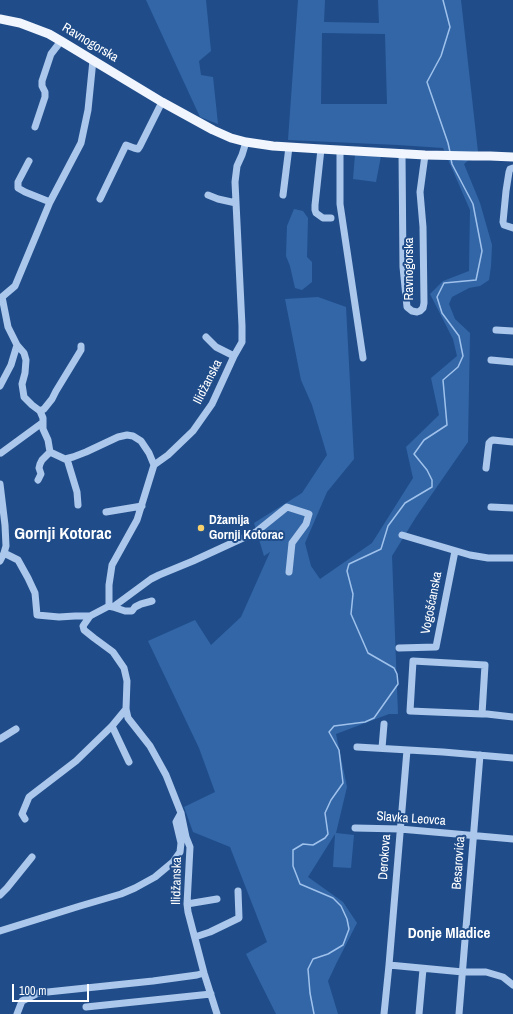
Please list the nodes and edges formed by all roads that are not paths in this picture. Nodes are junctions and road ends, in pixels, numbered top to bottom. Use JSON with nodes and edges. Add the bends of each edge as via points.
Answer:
{"nodes":[{"id":1,"x":0,"y":19,"type":"edge"},
{"id":2,"x":61,"y":41,"type":"junction"},
{"id":3,"x":93,"y":60,"type":"junction"},
{"id":4,"x":162,"y":102,"type":"junction"},
{"id":5,"x":35,"y":127,"type":"dead end"},
{"id":6,"x":246,"y":142,"type":"junction"},
{"id":7,"x":289,"y":147,"type":"junction"},
{"id":8,"x":321,"y":150,"type":"junction"},
{"id":9,"x":340,"y":150,"type":"junction"},
{"id":10,"x":402,"y":153,"type":"junction"},
{"id":11,"x":425,"y":154,"type":"junction"},
{"id":12,"x":513,"y":157,"type":"edge"},
{"id":13,"x":29,"y":161,"type":"dead end"},
{"id":14,"x":513,"y":168,"type":"edge"},
{"id":15,"x":208,"y":195,"type":"dead end"},
{"id":16,"x":283,"y":195,"type":"dead end"},
{"id":17,"x":100,"y":199,"type":"dead end"},
{"id":18,"x":50,"y":202,"type":"junction"},
{"id":19,"x":236,"y":203,"type":"junction"},
{"id":20,"x":331,"y":218,"type":"dead end"},
{"id":21,"x":513,"y":228,"type":"edge"},
{"id":22,"x":1,"y":296,"type":"edge"},
{"id":23,"x":496,"y":330,"type":"dead end"},
{"id":24,"x":513,"y":332,"type":"edge"},
{"id":25,"x":206,"y":337,"type":"dead end"},
{"id":26,"x":17,"y":345,"type":"junction"},
{"id":27,"x":81,"y":346,"type":"dead end"},
{"id":28,"x":234,"y":356,"type":"junction"},
{"id":29,"x":363,"y":358,"type":"dead end"},
{"id":30,"x":491,"y":360,"type":"dead end"},
{"id":31,"x":513,"y":362,"type":"edge"},
{"id":32,"x":0,"y":386,"type":"edge"},
{"id":33,"x":40,"y":411,"type":"junction"},
{"id":34,"x":42,"y":423,"type":"junction"},
{"id":35,"x":513,"y":442,"type":"edge"},
{"id":36,"x":50,"y":452,"type":"junction"},
{"id":37,"x":0,"y":453,"type":"edge"},
{"id":38,"x":67,"y":459,"type":"junction"},
{"id":39,"x":154,"y":465,"type":"junction"},
{"id":40,"x":486,"y":468,"type":"dead end"},
{"id":41,"x":38,"y":480,"type":"dead end"},
{"id":42,"x":0,"y":484,"type":"edge"},
{"id":43,"x":78,"y":505,"type":"dead end"},
{"id":44,"x":142,"y":506,"type":"junction"},
{"id":45,"x":491,"y":507,"type":"dead end"},
{"id":46,"x":513,"y":508,"type":"edge"},
{"id":47,"x":106,"y":512,"type":"dead end"},
{"id":48,"x":402,"y":535,"type":"dead end"},
{"id":49,"x":455,"y":551,"type":"junction"},
{"id":50,"x":4,"y":553,"type":"junction"},
{"id":51,"x":513,"y":558,"type":"edge"},
{"id":52,"x":0,"y":561,"type":"edge"},
{"id":53,"x":289,"y":572,"type":"dead end"},
{"id":54,"x":152,"y":601,"type":"dead end"},
{"id":55,"x":111,"y":606,"type":"junction"},
{"id":56,"x":90,"y":616,"type":"junction"},
{"id":57,"x":399,"y":648,"type":"dead end"},
{"id":58,"x":126,"y":709,"type":"junction"},
{"id":59,"x":482,"y":714,"type":"junction"},
{"id":60,"x":513,"y":718,"type":"edge"},
{"id":61,"x":384,"y":724,"type":"dead end"},
{"id":62,"x":112,"y":726,"type":"junction"},
{"id":63,"x":16,"y":729,"type":"dead end"},
{"id":64,"x":0,"y":739,"type":"edge"},
{"id":65,"x":357,"y":747,"type":"dead end"},
{"id":66,"x":382,"y":748,"type":"junction"},
{"id":67,"x":407,"y":750,"type":"junction"},
{"id":68,"x":480,"y":755,"type":"junction"},
{"id":69,"x":513,"y":758,"type":"edge"},
{"id":70,"x":129,"y":762,"type":"dead end"},
{"id":71,"x":182,"y":813,"type":"junction"},
{"id":72,"x":25,"y":819,"type":"dead end"},
{"id":73,"x":355,"y":828,"type":"dead end"},
{"id":74,"x":400,"y":829,"type":"junction"},
{"id":75,"x":473,"y":836,"type":"junction"},
{"id":76,"x":513,"y":839,"type":"edge"},
{"id":77,"x":32,"y":857,"type":"dead end"},
{"id":78,"x":238,"y":891,"type":"dead end"},
{"id":79,"x":0,"y":895,"type":"edge"},
{"id":80,"x":217,"y":899,"type":"dead end"},
{"id":81,"x":187,"y":904,"type":"junction"},
{"id":82,"x":0,"y":931,"type":"edge"},
{"id":83,"x":195,"y":937,"type":"junction"},
{"id":84,"x":389,"y":965,"type":"junction"},
{"id":85,"x":423,"y":969,"type":"junction"},
{"id":86,"x":463,"y":972,"type":"junction"},
{"id":87,"x":204,"y":973,"type":"junction"},
{"id":88,"x":513,"y":985,"type":"edge"},
{"id":89,"x":211,"y":994,"type":"junction"},
{"id":90,"x":86,"y":1007,"type":"dead end"},
{"id":91,"x":18,"y":1014,"type":"edge"},
{"id":92,"x":217,"y":1014,"type":"edge"},
{"id":93,"x":384,"y":1014,"type":"edge"},
{"id":94,"x":419,"y":1014,"type":"edge"},
{"id":95,"x":460,"y":1014,"type":"edge"}],
"edges":[{"from":1,"to":2,"type":"main road","name":"Ravnogorska","via":[[36,28]]},
{"from":2,"to":3,"type":"main road","name":"Ravnogorska"},
{"from":2,"to":5,"type":"street","via":[[51,54],[45,70],[42,81],[45,97]]},
{"from":3,"to":4,"type":"main road","name":"Ravnogorska"},
{"from":3,"to":18,"type":"street","via":[[88,110],[81,143]]},
{"from":4,"to":6,"type":"main road","name":"Ravnogorska","via":[[213,130]]},
{"from":4,"to":17,"type":"street","via":[[138,149],[126,145]]},
{"from":6,"to":7,"type":"main road","name":"Ravnogorska"},
{"from":6,"to":19,"type":"street","name":"Ilidžanska","via":[[237,166]]},
{"from":7,"to":8,"type":"main road","name":"Ravnogorska"},
{"from":7,"to":16,"type":"street"},
{"from":8,"to":9,"type":"main road","name":"Ravnogorska"},
{"from":8,"to":20,"type":"street","via":[[315,210],[323,218]]},
{"from":9,"to":10,"type":"main road","name":"Ravnogorska"},
{"from":9,"to":29,"type":"street","via":[[340,204]]},
{"from":10,"to":11,"type":"main road","name":"Ravnogorska"},
{"from":10,"to":11,"type":"street","name":"Ravnogorska","via":[[403,267],[407,307],[417,312],[423,308],[424,302],[420,192]]},
{"from":11,"to":12,"type":"main road","name":"Ravnogorska"},
{"from":13,"to":18,"type":"street","via":[[18,182],[18,188]]},
{"from":14,"to":21,"type":"street","via":[[509,172],[503,222],[504,225]]},
{"from":15,"to":19,"type":"street"},
{"from":18,"to":22,"type":"street","via":[[15,286]]},
{"from":19,"to":28,"type":"street","name":"Ilidžanska","via":[[243,334],[242,342]]},
{"from":22,"to":26,"type":"street","via":[[8,327]]},
{"from":23,"to":24,"type":"street"},
{"from":25,"to":28,"type":"street","via":[[216,347]]},
{"from":26,"to":32,"type":"street","via":[[11,365]]},
{"from":26,"to":33,"type":"street","via":[[26,360],[22,384],[24,397]]},
{"from":27,"to":33,"type":"street","via":[[52,398]]},
{"from":28,"to":39,"type":"street","name":"Ilidžanska","via":[[212,404],[194,431]]},
{"from":30,"to":31,"type":"street"},
{"from":33,"to":34,"type":"street"},
{"from":34,"to":36,"type":"street"},
{"from":34,"to":37,"type":"street"},
{"from":35,"to":40,"type":"street","via":[[491,440]]},
{"from":36,"to":38,"type":"street"},
{"from":36,"to":41,"type":"street","via":[[40,464],[41,474]]},
{"from":38,"to":39,"type":"street","via":[[127,435],[141,441]]},
{"from":38,"to":43,"type":"street","via":[[77,492]]},
{"from":39,"to":44,"type":"street"},
{"from":42,"to":50,"type":"street","via":[[5,525]]},
{"from":44,"to":47,"type":"street"},
{"from":44,"to":55,"type":"street","via":[[112,565],[109,585]]},
{"from":45,"to":46,"type":"street"},
{"from":48,"to":49,"type":"street"},
{"from":49,"to":51,"type":"street","via":[[488,558]]},
{"from":49,"to":57,"type":"street","name":"Vogošćanska","via":[[436,647]]},
{"from":50,"to":52,"type":"street"},
{"from":50,"to":56,"type":"street","via":[[18,560],[28,578],[35,593],[37,615]]},
{"from":53,"to":55,"type":"street","via":[[292,543],[306,524],[309,514],[287,507],[256,532],[164,572]]},
{"from":54,"to":55,"type":"street","via":[[141,604],[132,611]]},
{"from":55,"to":56,"type":"street"},
{"from":56,"to":58,"type":"street","name":"Ilidžanska","via":[[83,626],[84,630],[113,652],[124,668],[127,680]]},
{"from":58,"to":62,"type":"street"},
{"from":58,"to":71,"type":"street","name":"Ilidžanska","via":[[128,718],[150,746],[166,774]]},
{"from":59,"to":59,"type":"street","via":[[410,711],[413,661],[485,665]]},
{"from":59,"to":60,"type":"street"},
{"from":61,"to":66,"type":"street"},
{"from":62,"to":70,"type":"street"},
{"from":62,"to":72,"type":"street","via":[[76,761],[29,797],[22,814]]},
{"from":63,"to":64,"type":"street"},
{"from":65,"to":66,"type":"street"},
{"from":66,"to":67,"type":"street"},
{"from":67,"to":68,"type":"street"},
{"from":67,"to":74,"type":"street","name":"Derokova"},
{"from":68,"to":69,"type":"street"},
{"from":68,"to":75,"type":"street","name":"Besarovića"},
{"from":71,"to":81,"type":"street","name":"Ilidžanska","via":[[190,847]]},
{"from":71,"to":82,"type":"street","name":"Ilidžanska","via":[[176,822],[181,849],[173,862],[155,877],[121,894]]},
{"from":73,"to":74,"type":"street","name":"Slavka Leovca"},
{"from":74,"to":75,"type":"street","name":"Slavka Leovca"},
{"from":74,"to":84,"type":"street","name":"Derokova"},
{"from":75,"to":76,"type":"street","name":"Slavka Leovca"},
{"from":75,"to":86,"type":"street","name":"Besarovića"},
{"from":77,"to":79,"type":"street"},
{"from":78,"to":83,"type":"street","via":[[239,918]]},
{"from":80,"to":81,"type":"street"},
{"from":81,"to":83,"type":"street","name":"Ilidžanska"},
{"from":83,"to":87,"type":"street","name":"Ilidžanska"},
{"from":84,"to":85,"type":"street"},
{"from":84,"to":93,"type":"street","name":"Derokova"},
{"from":85,"to":86,"type":"street"},
{"from":85,"to":94,"type":"street"},
{"from":86,"to":88,"type":"street","via":[[486,972],[503,977]]},
{"from":86,"to":95,"type":"street","name":"Besarovića"},
{"from":87,"to":89,"type":"street","name":"Ilidžanska"},
{"from":87,"to":91,"type":"street","via":[[38,993],[22,1001]]},
{"from":89,"to":90,"type":"street"},
{"from":89,"to":92,"type":"street","name":"Ilidžanska"}]}
